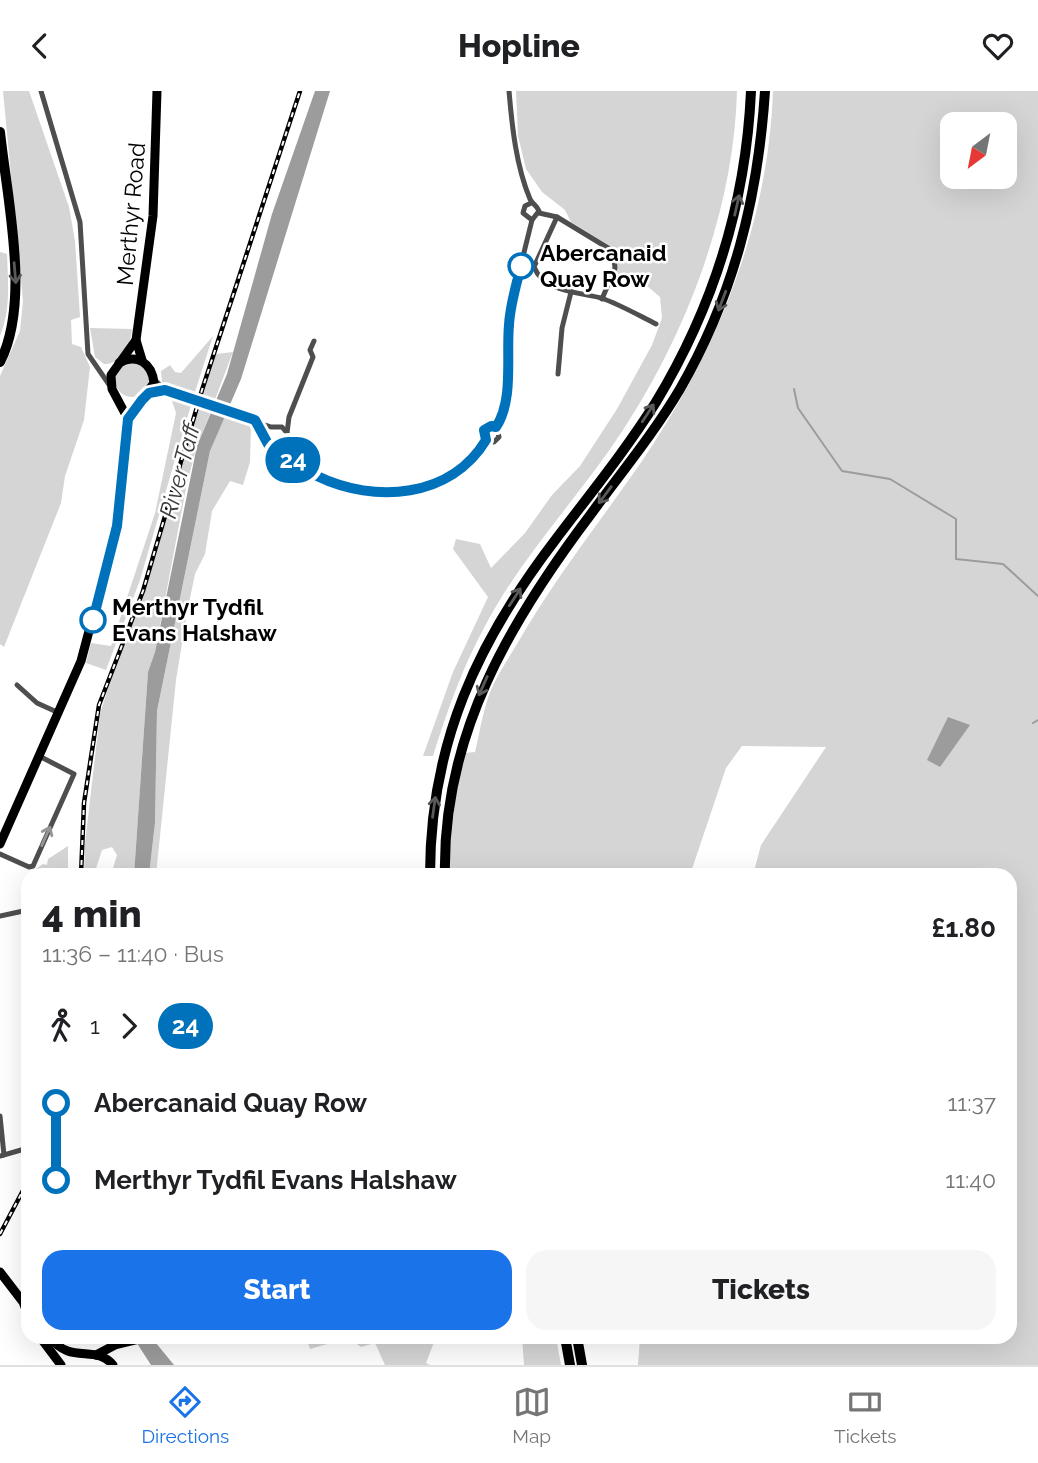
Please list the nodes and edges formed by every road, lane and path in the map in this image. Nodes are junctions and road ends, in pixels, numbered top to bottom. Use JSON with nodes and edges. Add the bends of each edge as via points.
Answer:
{"nodes":[{"id":1,"x":41,"y":91,"type":"edge"},
{"id":2,"x":157,"y":91,"type":"edge"},
{"id":3,"x":509,"y":91,"type":"edge"},
{"id":4,"x":751,"y":91,"type":"edge"},
{"id":5,"x":765,"y":91,"type":"edge"},
{"id":6,"x":0,"y":132,"type":"edge"},
{"id":7,"x":531,"y":203,"type":"junction"},
{"id":8,"x":539,"y":213,"type":"junction"},
{"id":9,"x":557,"y":217,"type":"junction"},
{"id":10,"x":532,"y":220,"type":"junction"},
{"id":11,"x":571,"y":292,"type":"junction"},
{"id":12,"x":602,"y":299,"type":"junction"},
{"id":13,"x":656,"y":324,"type":"dead end"},
{"id":14,"x":136,"y":340,"type":"junction"},
{"id":15,"x":314,"y":341,"type":"dead end"},
{"id":16,"x":142,"y":360,"type":"junction"},
{"id":17,"x":0,"y":362,"type":"edge"},
{"id":18,"x":117,"y":365,"type":"junction"},
{"id":19,"x":97,"y":368,"type":"junction"},
{"id":20,"x":558,"y":374,"type":"dead end"},
{"id":21,"x":154,"y":378,"type":"junction"},
{"id":22,"x":165,"y":390,"type":"junction"},
{"id":23,"x":114,"y":391,"type":"junction"},
{"id":24,"x":146,"y":396,"type":"junction"},
{"id":25,"x":289,"y":417,"type":"junction"},
{"id":26,"x":128,"y":419,"type":"junction"},
{"id":27,"x":255,"y":420,"type":"junction"},
{"id":28,"x":273,"y":426,"type":"junction"},
{"id":29,"x":496,"y":427,"type":"junction"},
{"id":30,"x":265,"y":435,"type":"junction"},
{"id":31,"x":287,"y":435,"type":"junction"},
{"id":32,"x":486,"y":440,"type":"junction"},
{"id":33,"x":279,"y":447,"type":"junction"},
{"id":34,"x":295,"y":462,"type":"junction"},
{"id":35,"x":17,"y":685,"type":"dead end"},
{"id":36,"x":59,"y":713,"type":"junction"},
{"id":37,"x":41,"y":757,"type":"junction"},
{"id":38,"x":0,"y":844,"type":"edge"},
{"id":39,"x":0,"y":855,"type":"edge"},
{"id":40,"x":430,"y":868,"type":"edge"},
{"id":41,"x":445,"y":868,"type":"edge"},
{"id":42,"x":21,"y":912,"type":"edge"},
{"id":43,"x":0,"y":916,"type":"edge"},
{"id":44,"x":0,"y":1116,"type":"edge"},
{"id":45,"x":21,"y":1150,"type":"edge"},
{"id":46,"x":2,"y":1156,"type":"edge"},
{"id":47,"x":0,"y":1272,"type":"edge"},
{"id":48,"x":21,"y":1297,"type":"edge"},
{"id":49,"x":45,"y":1344,"type":"edge"},
{"id":50,"x":56,"y":1344,"type":"edge"},
{"id":51,"x":124,"y":1344,"type":"edge"},
{"id":52,"x":126,"y":1344,"type":"edge"},
{"id":53,"x":566,"y":1344,"type":"edge"},
{"id":54,"x":578,"y":1344,"type":"edge"},
{"id":55,"x":92,"y":1356,"type":"junction"},
{"id":56,"x":61,"y":1365,"type":"edge"},
{"id":57,"x":79,"y":1365,"type":"edge"},
{"id":58,"x":113,"y":1365,"type":"edge"},
{"id":59,"x":570,"y":1365,"type":"edge"},
{"id":60,"x":582,"y":1365,"type":"edge"}],
"edges":[{"from":1,"to":19,"type":"street","via":[[76,206],[88,355]]},
{"from":2,"to":14,"type":"main road","name":"Merthyr Road","via":[[155,197]]},
{"from":3,"to":7,"type":"street"},
{"from":40,"to":4,"type":"highway","one_way":true,"via":[[438,781],[467,683],[515,596],[655,402],[711,293],[741,190]]},
{"from":5,"to":41,"type":"highway","one_way":true,"via":[[752,204],[713,323],[670,405],[538,587],[491,669],[457,763]]},
{"from":6,"to":17,"type":"highway","one_way":true,"via":[[16,286],[11,335]]},
{"from":7,"to":8,"type":"street"},
{"from":7,"to":10,"type":"street","via":[[523,213]]},
{"from":8,"to":9,"type":"street"},
{"from":8,"to":10,"type":"street"},
{"from":9,"to":11,"type":"street","via":[[534,270],[549,284]]},
{"from":9,"to":12,"type":"street","via":[[613,251],[615,268]]},
{"from":10,"to":29,"type":"street","via":[[512,301],[506,389]]},
{"from":11,"to":12,"type":"street"},
{"from":11,"to":20,"type":"street"},
{"from":12,"to":13,"type":"street"},
{"from":14,"to":16,"type":"main road","name":"Merthyr Road"},
{"from":14,"to":18,"type":"main road","name":"Merthyr Road"},
{"from":15,"to":25,"type":"street","via":[[313,357]]},
{"from":16,"to":18,"type":"main road","via":[[129,359]]},
{"from":16,"to":21,"type":"main road"},
{"from":18,"to":19,"type":"street"},
{"from":18,"to":23,"type":"main road"},
{"from":19,"to":23,"type":"street"},
{"from":21,"to":22,"type":"street"},
{"from":21,"to":24,"type":"main road"},
{"from":22,"to":24,"type":"street"},
{"from":22,"to":27,"type":"street"},
{"from":23,"to":24,"type":"main road","via":[[127,401]]},
{"from":23,"to":26,"type":"main road"},
{"from":24,"to":26,"type":"main road"},
{"from":25,"to":28,"type":"street"},
{"from":25,"to":31,"type":"street"},
{"from":26,"to":36,"type":"main road","via":[[117,526],[83,654]]},
{"from":27,"to":28,"type":"street"},
{"from":27,"to":30,"type":"street"},
{"from":28,"to":30,"type":"street"},
{"from":28,"to":31,"type":"street"},
{"from":29,"to":32,"type":"street","via":[[486,428]]},
{"from":29,"to":32,"type":"street","via":[[498,439]]},
{"from":30,"to":33,"type":"street","via":[[268,444]]},
{"from":31,"to":33,"type":"street"},
{"from":31,"to":34,"type":"street"},
{"from":32,"to":34,"type":"street","via":[[453,475],[421,491],[403,493],[337,483]]},
{"from":33,"to":34,"type":"street"},
{"from":35,"to":36,"type":"street","via":[[37,703]]},
{"from":36,"to":37,"type":"main road"},
{"from":37,"to":38,"type":"main road"},
{"from":39,"to":37,"type":"street","one_way":true,"via":[[33,866],[74,774]]},
{"from":42,"to":43,"type":"street"},
{"from":44,"to":46,"type":"street"},
{"from":45,"to":46,"type":"street"},
{"from":47,"to":48,"type":"main road"},
{"from":49,"to":56,"type":"main road"},
{"from":50,"to":55,"type":"main road","via":[[61,1350]]},
{"from":51,"to":55,"type":"main road"},
{"from":52,"to":58,"type":"main road"},
{"from":53,"to":59,"type":"highway"},
{"from":54,"to":60,"type":"highway"},
{"from":55,"to":57,"type":"main road"},
{"from":55,"to":58,"type":"main road"}]}
